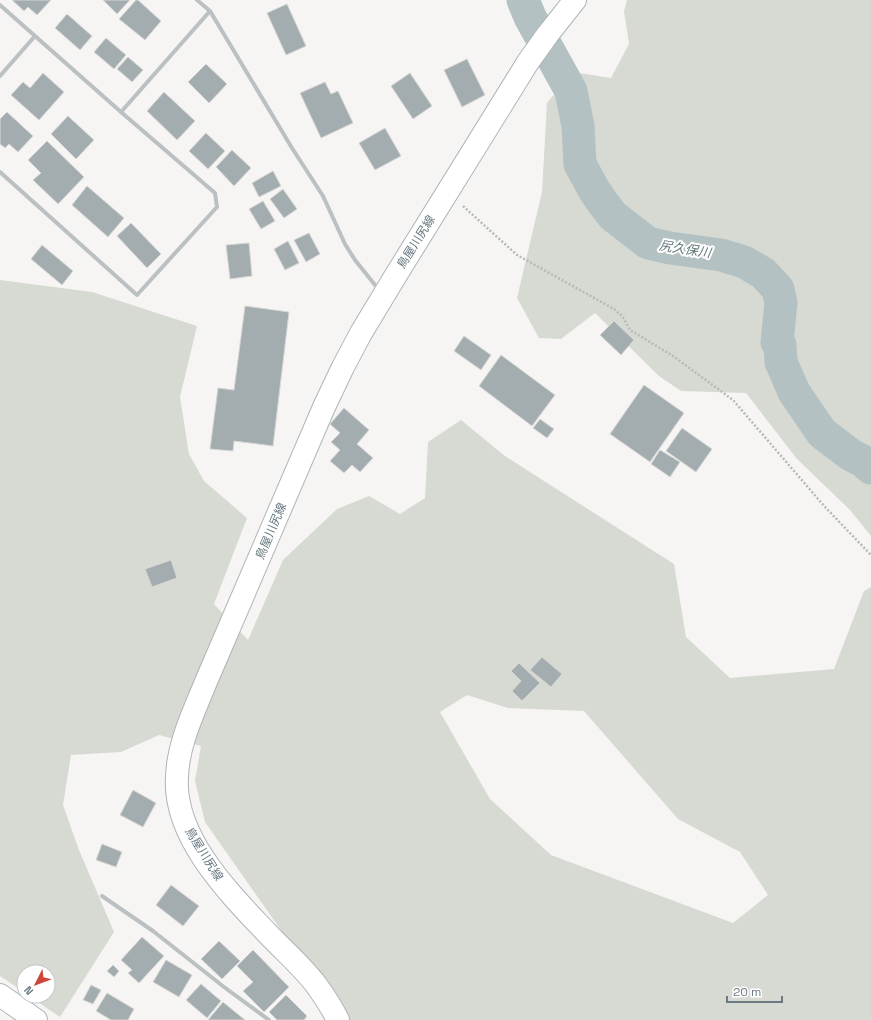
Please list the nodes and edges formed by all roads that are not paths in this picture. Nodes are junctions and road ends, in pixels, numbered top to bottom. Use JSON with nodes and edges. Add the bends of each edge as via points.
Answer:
{"nodes":[{"id":1,"x":197,"y":0,"type":"edge"},
{"id":2,"x":576,"y":0,"type":"edge"},
{"id":3,"x":0,"y":5,"type":"edge"},
{"id":4,"x":210,"y":12,"type":"junction"},
{"id":5,"x":35,"y":36,"type":"junction"},
{"id":6,"x":0,"y":76,"type":"edge"},
{"id":7,"x":121,"y":112,"type":"junction"},
{"id":8,"x":0,"y":172,"type":"edge"},
{"id":9,"x":384,"y":296,"type":"junction"},
{"id":10,"x":102,"y":896,"type":"dead end"},
{"id":11,"x":0,"y":995,"type":"edge"},
{"id":12,"x":36,"y":1020,"type":"edge"},
{"id":13,"x":269,"y":1020,"type":"edge"},
{"id":14,"x":338,"y":1020,"type":"edge"}],
"edges":[{"from":1,"to":4,"type":"street"},
{"from":2,"to":9,"type":"main road","name":"鳥屋川尻線","via":[[548,34],[510,90]]},
{"from":3,"to":5,"type":"street"},
{"from":4,"to":7,"type":"street"},
{"from":4,"to":9,"type":"street","via":[[323,196],[345,244]]},
{"from":5,"to":6,"type":"street"},
{"from":5,"to":7,"type":"street"},
{"from":7,"to":8,"type":"street","via":[[215,193],[217,207],[137,295]]},
{"from":9,"to":14,"type":"main road","name":"鳥屋川尻線","via":[[354,346],[324,407],[187,728],[180,751],[177,777],[178,796],[184,819],[207,863],[242,906],[304,970],[327,1000]]},
{"from":10,"to":13,"type":"street","via":[[153,931]]},
{"from":11,"to":12,"type":"main road"}]}
